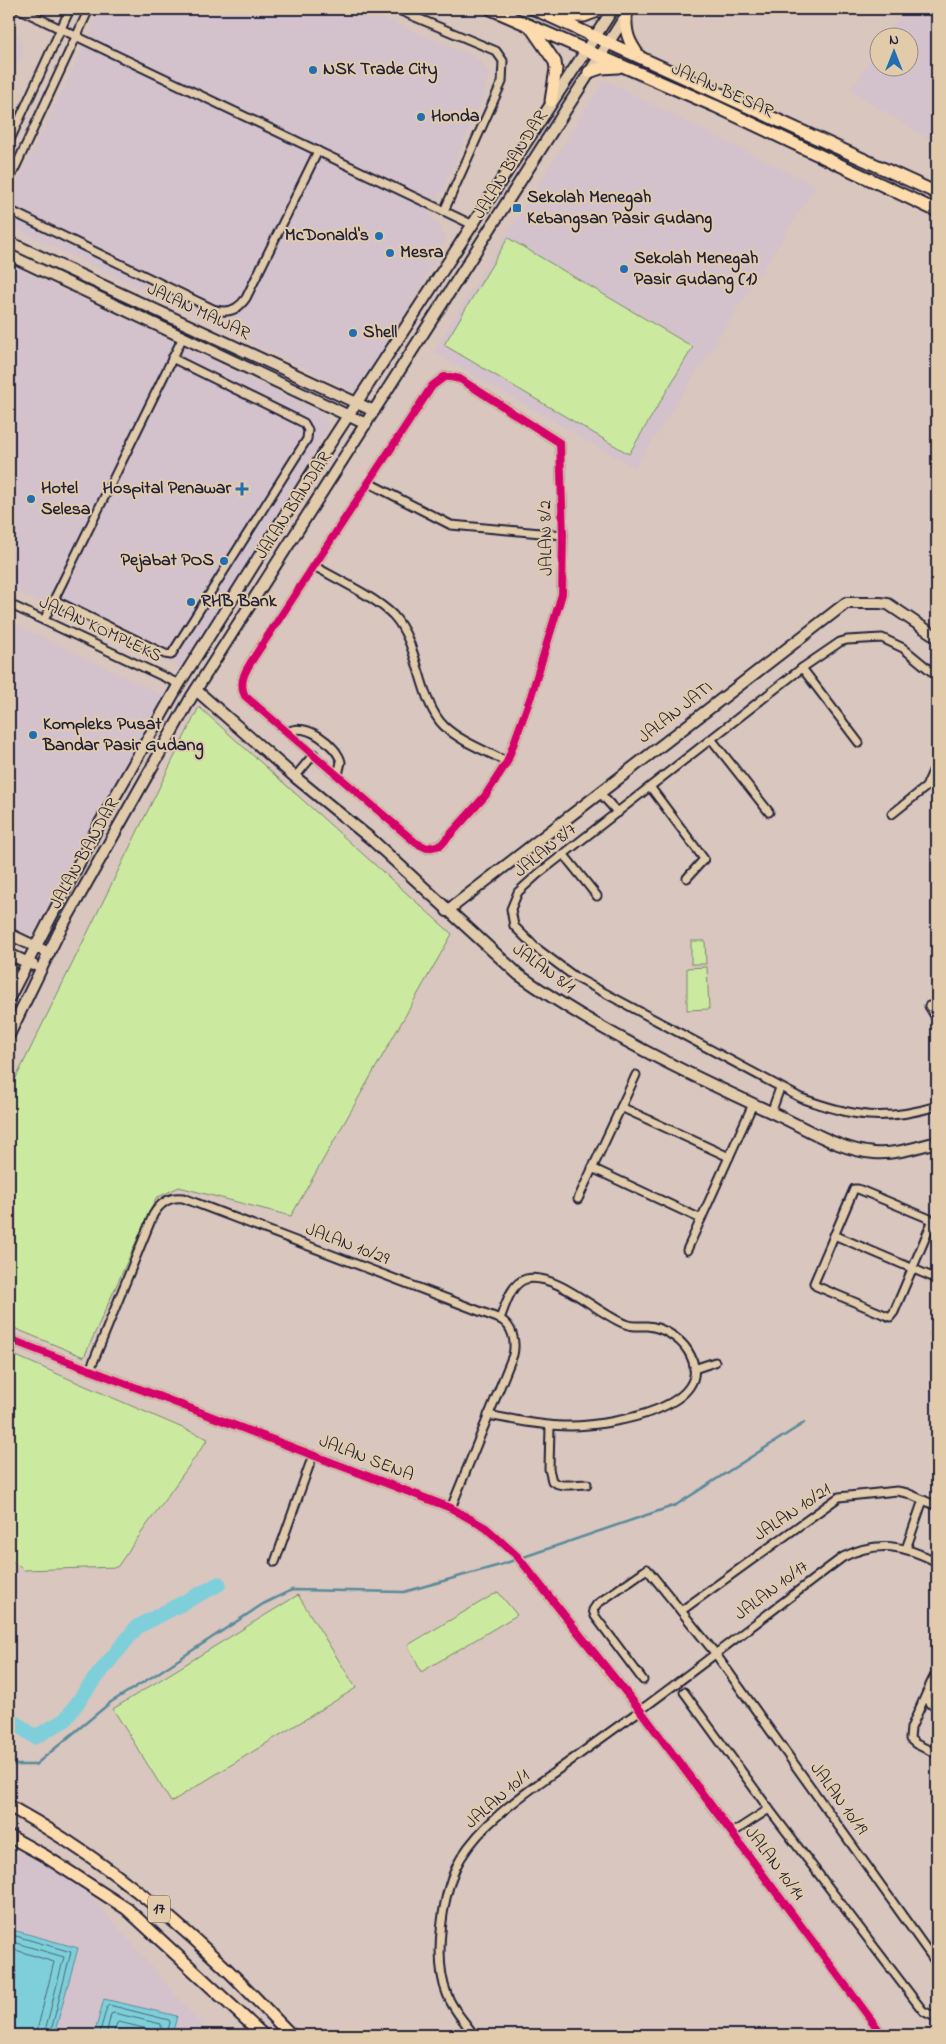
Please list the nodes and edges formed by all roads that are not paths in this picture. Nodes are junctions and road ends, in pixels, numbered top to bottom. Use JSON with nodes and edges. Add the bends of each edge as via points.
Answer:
{"nodes":[{"id":1,"x":19,"y":9,"type":"edge"},
{"id":2,"x":70,"y":9,"type":"edge"},
{"id":3,"x":89,"y":9,"type":"edge"},
{"id":4,"x":396,"y":9,"type":"edge"},
{"id":5,"x":490,"y":9,"type":"edge"},
{"id":6,"x":534,"y":9,"type":"edge"},
{"id":7,"x":603,"y":9,"type":"edge"},
{"id":8,"x":613,"y":9,"type":"edge"},
{"id":9,"x":628,"y":11,"type":"edge"},
{"id":10,"x":553,"y":17,"type":"junction"},
{"id":11,"x":529,"y":25,"type":"junction"},
{"id":12,"x":61,"y":29,"type":"junction"},
{"id":13,"x":76,"y":36,"type":"junction"},
{"id":14,"x":594,"y":36,"type":"junction"},
{"id":15,"x":608,"y":43,"type":"junction"},
{"id":16,"x":584,"y":50,"type":"junction"},
{"id":17,"x":599,"y":56,"type":"junction"},
{"id":18,"x":639,"y":57,"type":"junction"},
{"id":19,"x":624,"y":68,"type":"junction"},
{"id":20,"x":589,"y":72,"type":"junction"},
{"id":21,"x":551,"y":101,"type":"junction"},
{"id":22,"x":9,"y":142,"type":"edge"},
{"id":23,"x":318,"y":151,"type":"junction"},
{"id":24,"x":9,"y":181,"type":"edge"},
{"id":25,"x":937,"y":193,"type":"edge"},
{"id":26,"x":9,"y":210,"type":"edge"},
{"id":27,"x":444,"y":211,"type":"junction"},
{"id":28,"x":937,"y":211,"type":"edge"},
{"id":29,"x":472,"y":224,"type":"junction"},
{"id":30,"x":9,"y":242,"type":"edge"},
{"id":31,"x":9,"y":255,"type":"edge"},
{"id":32,"x":182,"y":337,"type":"junction"},
{"id":33,"x":172,"y":358,"type":"junction"},
{"id":34,"x":356,"y":402,"type":"junction"},
{"id":35,"x":374,"y":411,"type":"junction"},
{"id":36,"x":348,"y":415,"type":"junction"},
{"id":37,"x":366,"y":424,"type":"junction"},
{"id":38,"x":369,"y":483,"type":"junction"},
{"id":39,"x":563,"y":535,"type":"junction"},
{"id":40,"x":314,"y":566,"type":"junction"},
{"id":41,"x":54,"y":600,"type":"junction"},
{"id":42,"x":9,"y":604,"type":"edge"},
{"id":43,"x":44,"y":620,"type":"junction"},
{"id":44,"x":937,"y":637,"type":"edge"},
{"id":45,"x":802,"y":668,"type":"junction"},
{"id":46,"x":937,"y":676,"type":"edge"},
{"id":47,"x":178,"y":684,"type":"junction"},
{"id":48,"x":196,"y":690,"type":"junction"},
{"id":49,"x":288,"y":732,"type":"junction"},
{"id":50,"x":712,"y":740,"type":"junction"},
{"id":51,"x":859,"y":743,"type":"dead end"},
{"id":52,"x":314,"y":754,"type":"junction"},
{"id":53,"x":507,"y":762,"type":"junction"},
{"id":54,"x":937,"y":762,"type":"edge"},
{"id":55,"x":338,"y":775,"type":"junction"},
{"id":56,"x":295,"y":777,"type":"junction"},
{"id":57,"x":651,"y":788,"type":"junction"},
{"id":58,"x":600,"y":793,"type":"junction"},
{"id":59,"x":769,"y":812,"type":"dead end"},
{"id":60,"x":618,"y":813,"type":"junction"},
{"id":61,"x":892,"y":814,"type":"dead end"},
{"id":62,"x":564,"y":855,"type":"junction"},
{"id":63,"x":687,"y":878,"type":"dead end"},
{"id":64,"x":597,"y":896,"type":"dead end"},
{"id":65,"x":447,"y":911,"type":"junction"},
{"id":66,"x":9,"y":934,"type":"edge"},
{"id":67,"x":36,"y":946,"type":"junction"},
{"id":68,"x":49,"y":953,"type":"junction"},
{"id":69,"x":9,"y":954,"type":"edge"},
{"id":70,"x":9,"y":961,"type":"edge"},
{"id":71,"x":27,"y":962,"type":"junction"},
{"id":72,"x":41,"y":969,"type":"junction"},
{"id":73,"x":9,"y":997,"type":"edge"},
{"id":74,"x":929,"y":1006,"type":"dead end"},
{"id":75,"x":937,"y":1019,"type":"edge"},
{"id":76,"x":9,"y":1035,"type":"edge"},
{"id":77,"x":636,"y":1075,"type":"dead end"},
{"id":78,"x":780,"y":1088,"type":"junction"},
{"id":79,"x":753,"y":1104,"type":"junction"},
{"id":80,"x":621,"y":1106,"type":"junction"},
{"id":81,"x":937,"y":1106,"type":"edge"},
{"id":82,"x":771,"y":1113,"type":"junction"},
{"id":83,"x":937,"y":1142,"type":"edge"},
{"id":84,"x":729,"y":1157,"type":"junction"},
{"id":85,"x":592,"y":1168,"type":"junction"},
{"id":86,"x":578,"y":1199,"type":"dead end"},
{"id":87,"x":701,"y":1219,"type":"junction"},
{"id":88,"x":834,"y":1235,"type":"junction"},
{"id":89,"x":687,"y":1250,"type":"dead end"},
{"id":90,"x":912,"y":1269,"type":"junction"},
{"id":91,"x":937,"y":1279,"type":"edge"},
{"id":92,"x":500,"y":1319,"type":"junction"},
{"id":93,"x":9,"y":1339,"type":"edge"},
{"id":94,"x":715,"y":1362,"type":"dead end"},
{"id":95,"x":694,"y":1369,"type":"junction"},
{"id":96,"x":90,"y":1370,"type":"junction"},
{"id":97,"x":488,"y":1415,"type":"junction"},
{"id":98,"x":550,"y":1426,"type":"junction"},
{"id":99,"x":313,"y":1455,"type":"junction"},
{"id":100,"x":587,"y":1484,"type":"dead end"},
{"id":101,"x":923,"y":1500,"type":"junction"},
{"id":102,"x":937,"y":1506,"type":"edge"},
{"id":103,"x":451,"y":1508,"type":"junction"},
{"id":104,"x":906,"y":1549,"type":"junction"},
{"id":105,"x":274,"y":1562,"type":"dead end"},
{"id":106,"x":937,"y":1562,"type":"edge"},
{"id":107,"x":681,"y":1611,"type":"junction"},
{"id":108,"x":715,"y":1652,"type":"junction"},
{"id":109,"x":937,"y":1671,"type":"edge"},
{"id":110,"x":643,"y":1680,"type":"dead end"},
{"id":111,"x":684,"y":1692,"type":"dead end"},
{"id":112,"x":927,"y":1692,"type":"junction"},
{"id":113,"x":934,"y":1705,"type":"edge"},
{"id":114,"x":640,"y":1710,"type":"junction"},
{"id":115,"x":937,"y":1754,"type":"edge"},
{"id":116,"x":9,"y":1806,"type":"edge"},
{"id":117,"x":769,"y":1809,"type":"junction"},
{"id":118,"x":732,"y":1833,"type":"junction"},
{"id":119,"x":9,"y":1836,"type":"edge"},
{"id":120,"x":937,"y":1964,"type":"edge"},
{"id":121,"x":937,"y":2018,"type":"edge"},
{"id":122,"x":263,"y":2035,"type":"edge"},
{"id":123,"x":291,"y":2035,"type":"edge"},
{"id":124,"x":474,"y":2035,"type":"edge"},
{"id":125,"x":885,"y":2035,"type":"edge"}],
"edges":[{"from":1,"to":12,"type":"street","name":"JALAN BANDAR"},
{"from":2,"to":12,"type":"street"},
{"from":3,"to":13,"type":"street"},
{"from":4,"to":27,"type":"street","via":[[496,51],[503,61],[502,82]]},
{"from":5,"to":11,"type":"main road","name":"JALAN BESAR"},
{"from":6,"to":10,"type":"main road","name":"JALAN BESAR"},
{"from":7,"to":10,"type":"main road","via":[[584,16]]},
{"from":8,"to":14,"type":"main road","name":"JALAN BANDAR"},
{"from":9,"to":15,"type":"main road","name":"JALAN BANDAR"},
{"from":9,"to":18,"type":"main road","via":[[625,32]]},
{"from":10,"to":14,"type":"main road","name":"JALAN BESAR"},
{"from":11,"to":16,"type":"main road","name":"JALAN BESAR"},
{"from":11,"to":21,"type":"main road","via":[[555,62]]},
{"from":12,"to":13,"type":"street","name":"JALAN BANDAR"},
{"from":12,"to":22,"type":"street"},
{"from":13,"to":23,"type":"street","name":"JALAN BANDAR"},
{"from":13,"to":24,"type":"street"},
{"from":14,"to":15,"type":"main road","name":"JALAN BESAR"},
{"from":14,"to":16,"type":"main road","name":"JALAN BANDAR"},
{"from":15,"to":17,"type":"main road","name":"JALAN BANDAR"},
{"from":15,"to":18,"type":"main road","name":"JALAN BESAR"},
{"from":16,"to":17,"type":"main road","name":"JALAN BESAR"},
{"from":16,"to":21,"type":"main road","name":"JALAN BANDAR"},
{"from":17,"to":19,"type":"main road","name":"JALAN BESAR"},
{"from":17,"to":20,"type":"main road","name":"JALAN BANDAR"},
{"from":18,"to":25,"type":"main road","name":"JALAN BESAR"},
{"from":19,"to":20,"type":"main road","via":[[601,68]]},
{"from":19,"to":28,"type":"main road","name":"JALAN BESAR","via":[[715,106]]},
{"from":20,"to":35,"type":"main road","name":"JALAN BANDAR"},
{"from":21,"to":29,"type":"main road","name":"JALAN BANDAR"},
{"from":23,"to":26,"type":"street","via":[[246,298],[238,308],[226,312],[213,309]]},
{"from":23,"to":27,"type":"street","name":"JALAN BANDAR"},
{"from":27,"to":29,"type":"street","name":"JALAN BANDAR"},
{"from":29,"to":34,"type":"main road","name":"JALAN BANDAR"},
{"from":30,"to":34,"type":"main road","name":"JALAN MAWAR"},
{"from":31,"to":32,"type":"main road","name":"JALAN MAWAR"},
{"from":32,"to":33,"type":"street"},
{"from":32,"to":36,"type":"main road","name":"JALAN MAWAR"},
{"from":33,"to":41,"type":"street"},
{"from":33,"to":41,"type":"street","via":[[304,423],[308,430],[306,439],[171,655]]},
{"from":34,"to":35,"type":"main road","name":"JALAN MAWAR"},
{"from":34,"to":36,"type":"main road","name":"JALAN BANDAR"},
{"from":35,"to":37,"type":"main road","name":"JALAN BANDAR"},
{"from":36,"to":37,"type":"main road","name":"JALAN MAWAR"},
{"from":36,"to":47,"type":"main road","name":"JALAN BANDAR"},
{"from":37,"to":48,"type":"main road","name":"JALAN BANDAR"},
{"from":38,"to":39,"type":"street","via":[[451,525]]},
{"from":38,"to":39,"type":"street","name":"JALAN 8/2","via":[[434,384],[444,377],[457,378],[560,443]]},
{"from":38,"to":40,"type":"street","name":"JALAN 8/2"},
{"from":39,"to":53,"type":"street","name":"JALAN 8/2","via":[[562,598]]},
{"from":40,"to":49,"type":"street","name":"JALAN 8/2","via":[[242,680],[245,696]]},
{"from":40,"to":53,"type":"street","via":[[392,614],[408,636],[428,696],[443,725]]},
{"from":41,"to":43,"type":"street"},
{"from":42,"to":43,"type":"street","name":"JALAN KOMPLEKS"},
{"from":43,"to":47,"type":"street","name":"JALAN KOMPLEKS"},
{"from":44,"to":58,"type":"main road","name":"JALAN JATI","via":[[888,604],[847,603]]},
{"from":45,"to":46,"type":"street","name":"JALAN 8/7","via":[[843,641],[877,638],[903,648]]},
{"from":45,"to":50,"type":"street","name":"JALAN 8/7"},
{"from":45,"to":51,"type":"street"},
{"from":47,"to":67,"type":"main road","name":"JALAN BANDAR"},
{"from":48,"to":56,"type":"main road","name":"JALAN 8/1"},
{"from":48,"to":68,"type":"main road","name":"JALAN BANDAR"},
{"from":49,"to":52,"type":"street","name":"JALAN 8/2"},
{"from":49,"to":55,"type":"street","via":[[295,728],[316,734],[340,760]]},
{"from":50,"to":57,"type":"street","name":"JALAN 8/7"},
{"from":50,"to":59,"type":"street"},
{"from":52,"to":55,"type":"street","name":"JALAN 8/2"},
{"from":52,"to":56,"type":"street"},
{"from":53,"to":55,"type":"street","name":"JALAN 8/2","via":[[472,812],[441,845],[432,848],[416,844]]},
{"from":54,"to":61,"type":"street","via":[[926,788]]},
{"from":56,"to":65,"type":"main road","name":"JALAN 8/1","via":[[370,839]]},
{"from":57,"to":60,"type":"street","name":"JALAN 8/7"},
{"from":57,"to":63,"type":"street","via":[[704,858]]},
{"from":58,"to":60,"type":"street"},
{"from":58,"to":65,"type":"main road","name":"JALAN JATI"},
{"from":60,"to":62,"type":"street","name":"JALAN 8/7"},
{"from":62,"to":64,"type":"street"},
{"from":62,"to":78,"type":"street","name":"JALAN 8/7","via":[[517,895],[511,919],[517,930],[575,977]]},
{"from":65,"to":79,"type":"main road","name":"JALAN 8/1","via":[[519,975],[545,993],[640,1048]]},
{"from":66,"to":67,"type":"main road"},
{"from":67,"to":68,"type":"main road"},
{"from":67,"to":71,"type":"main road","name":"JALAN BANDAR"},
{"from":68,"to":72,"type":"main road","name":"JALAN BANDAR"},
{"from":69,"to":71,"type":"main road"},
{"from":70,"to":73,"type":"main road"},
{"from":71,"to":72,"type":"main road"},
{"from":71,"to":73,"type":"main road","name":"JALAN BANDAR"},
{"from":72,"to":76,"type":"main road","name":"JALAN BANDAR"},
{"from":74,"to":75,"type":"street"},
{"from":77,"to":80,"type":"street"},
{"from":78,"to":81,"type":"street","name":"JALAN 8/7","via":[[831,1109],[862,1116],[906,1114]]},
{"from":78,"to":82,"type":"street"},
{"from":79,"to":82,"type":"main road","name":"JALAN 8/1"},
{"from":79,"to":84,"type":"street"},
{"from":80,"to":84,"type":"street"},
{"from":80,"to":85,"type":"street"},
{"from":82,"to":83,"type":"main road","name":"JALAN 8/1","via":[[846,1148],[874,1153],[903,1151]]},
{"from":84,"to":87,"type":"street"},
{"from":85,"to":86,"type":"street"},
{"from":85,"to":87,"type":"street"},
{"from":87,"to":89,"type":"street"},
{"from":88,"to":90,"type":"street"},
{"from":88,"to":90,"type":"street","via":[[853,1190],[858,1188],[931,1220]]},
{"from":88,"to":90,"type":"street","via":[[814,1284],[870,1309],[892,1316]]},
{"from":90,"to":91,"type":"street"},
{"from":92,"to":95,"type":"street","via":[[510,1294],[519,1282],[540,1279],[564,1288],[624,1324],[654,1327],[672,1335],[688,1350]]},
{"from":92,"to":96,"type":"street","name":"JALAN 10/29","via":[[173,1197],[162,1203],[153,1215]]},
{"from":92,"to":97,"type":"street","via":[[511,1331],[515,1345]]},
{"from":93,"to":96,"type":"street","name":"JALAN SENA"},
{"from":94,"to":95,"type":"street"},
{"from":95,"to":98,"type":"street","via":[[694,1380],[685,1393],[659,1410],[581,1426]]},
{"from":96,"to":99,"type":"street","name":"JALAN SENA"},
{"from":97,"to":98,"type":"street"},
{"from":97,"to":103,"type":"street"},
{"from":98,"to":100,"type":"street","via":[[552,1481],[567,1485]]},
{"from":99,"to":103,"type":"street","name":"JALAN SENA"},
{"from":99,"to":105,"type":"street"},
{"from":101,"to":102,"type":"street","name":"JALAN 10/21"},
{"from":101,"to":104,"type":"street"},
{"from":101,"to":107,"type":"street","name":"JALAN 10/21","via":[[897,1491],[839,1497]]},
{"from":103,"to":114,"type":"street","name":"JALAN SENA","via":[[486,1528],[518,1556]]},
{"from":104,"to":106,"type":"street","name":"JALAN 10/17"},
{"from":104,"to":108,"type":"street","name":"JALAN 10/17","via":[[877,1546],[843,1557]]},
{"from":107,"to":108,"type":"street","name":"JALAN 10/19"},
{"from":107,"to":110,"type":"street","name":"JALAN 10/19","via":[[647,1569],[594,1606],[595,1616]]},
{"from":108,"to":114,"type":"street","name":"JALAN 10/17"},
{"from":108,"to":120,"type":"street","name":"JALAN 10/19"},
{"from":109,"to":112,"type":"street"},
{"from":111,"to":117,"type":"street"},
{"from":112,"to":113,"type":"street","via":[[926,1697]]},
{"from":112,"to":115,"type":"street","via":[[911,1728],[910,1739]]},
{"from":114,"to":118,"type":"street","name":"JALAN 10/14"},
{"from":114,"to":124,"type":"street","name":"JALAN 10/1","via":[[493,1820],[460,1860],[445,1907],[440,1956],[447,1994]]},
{"from":116,"to":123,"type":"main road","number":"17","via":[[42,1824],[143,1895],[220,1962]]},
{"from":117,"to":118,"type":"street"},
{"from":117,"to":121,"type":"street","via":[[923,2011]]},
{"from":118,"to":125,"type":"street","name":"JALAN 10/14"},
{"from":119,"to":122,"type":"main road","number":"17","via":[[127,1910]]}]}
